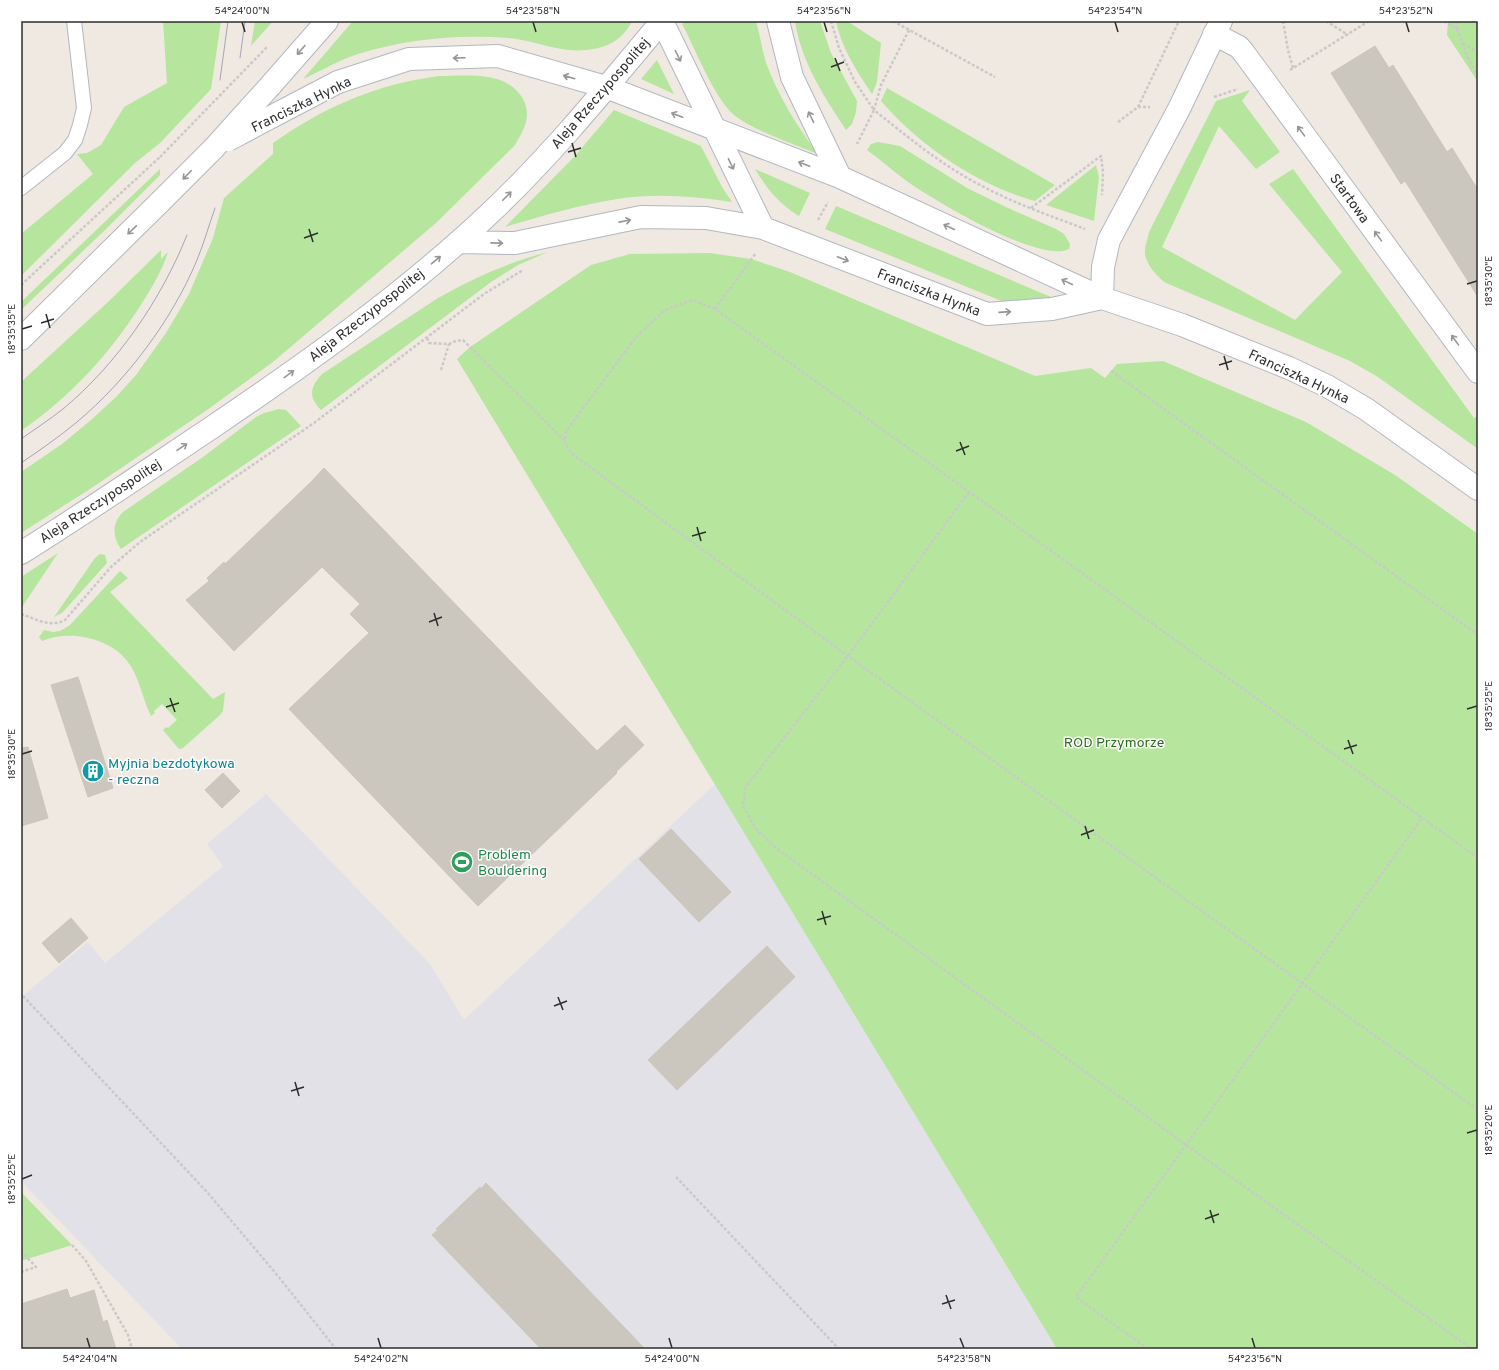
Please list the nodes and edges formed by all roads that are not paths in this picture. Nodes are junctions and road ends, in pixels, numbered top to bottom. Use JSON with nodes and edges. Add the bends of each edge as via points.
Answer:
{"nodes":[{"id":1,"x":74,"y":21,"type":"edge"},
{"id":2,"x":327,"y":21,"type":"edge"},
{"id":3,"x":662,"y":21,"type":"edge"},
{"id":4,"x":778,"y":21,"type":"edge"},
{"id":5,"x":1217,"y":28,"type":"edge"},
{"id":6,"x":606,"y":88,"type":"junction"},
{"id":7,"x":713,"y":129,"type":"junction"},
{"id":8,"x":214,"y":148,"type":"junction"},
{"id":9,"x":840,"y":177,"type":"junction"},
{"id":10,"x":21,"y":188,"type":"edge"},
{"id":11,"x":763,"y":228,"type":"junction"},
{"id":12,"x":458,"y":242,"type":"junction"},
{"id":13,"x":1102,"y":298,"type":"junction"},
{"id":14,"x":21,"y":339,"type":"edge"},
{"id":15,"x":1478,"y":372,"type":"edge"},
{"id":16,"x":1478,"y":489,"type":"edge"},
{"id":17,"x":21,"y":553,"type":"edge"}],
"edges":[{"from":1,"to":10,"type":"lane","via":[[84,108],[80,125],[65,153]]},
{"from":2,"to":8,"type":"street","one_way":true,"bridge":true},
{"from":3,"to":6,"type":"street","name":"Aleja Rzeczypospolitej"},
{"from":3,"to":7,"type":"street","one_way":true},
{"from":9,"to":4,"type":"street","one_way":true,"via":[[792,77]]},
{"from":5,"to":13,"type":"street","name":"Startowa","via":[[1179,109],[1109,240],[1103,267]]},
{"from":15,"to":5,"type":"street","name":"Startowa","one_way":true,"via":[[1244,53]]},
{"from":7,"to":6,"type":"street","name":"Franciszka Hynka","one_way":true},
{"from":6,"to":8,"type":"street","name":"Franciszka Hynka","one_way":true,"bridge":true,"via":[[498,56],[409,59],[338,82]]},
{"from":12,"to":6,"type":"street","name":"Aleja Rzeczypospolitej","one_way":true,"via":[[530,173]]},
{"from":9,"to":7,"type":"street","name":"Franciszka Hynka","one_way":true},
{"from":7,"to":11,"type":"street","one_way":true},
{"from":8,"to":14,"type":"street","one_way":true,"bridge":true},
{"from":13,"to":9,"type":"street","name":"Franciszka Hynka","one_way":true},
{"from":12,"to":11,"type":"street","name":"Franciszka Hynka","one_way":true,"via":[[515,243],[642,217],[706,218]]},
{"from":11,"to":13,"type":"street","name":"Franciszka Hynka","one_way":true,"via":[[987,314],[1052,310]]},
{"from":17,"to":12,"type":"street","name":"Aleja Rzeczypospolitej","one_way":true,"via":[[278,382],[372,314]]},
{"from":13,"to":16,"type":"street","name":"Franciszka Hynka","via":[[1182,325],[1327,386],[1366,409]]}]}
